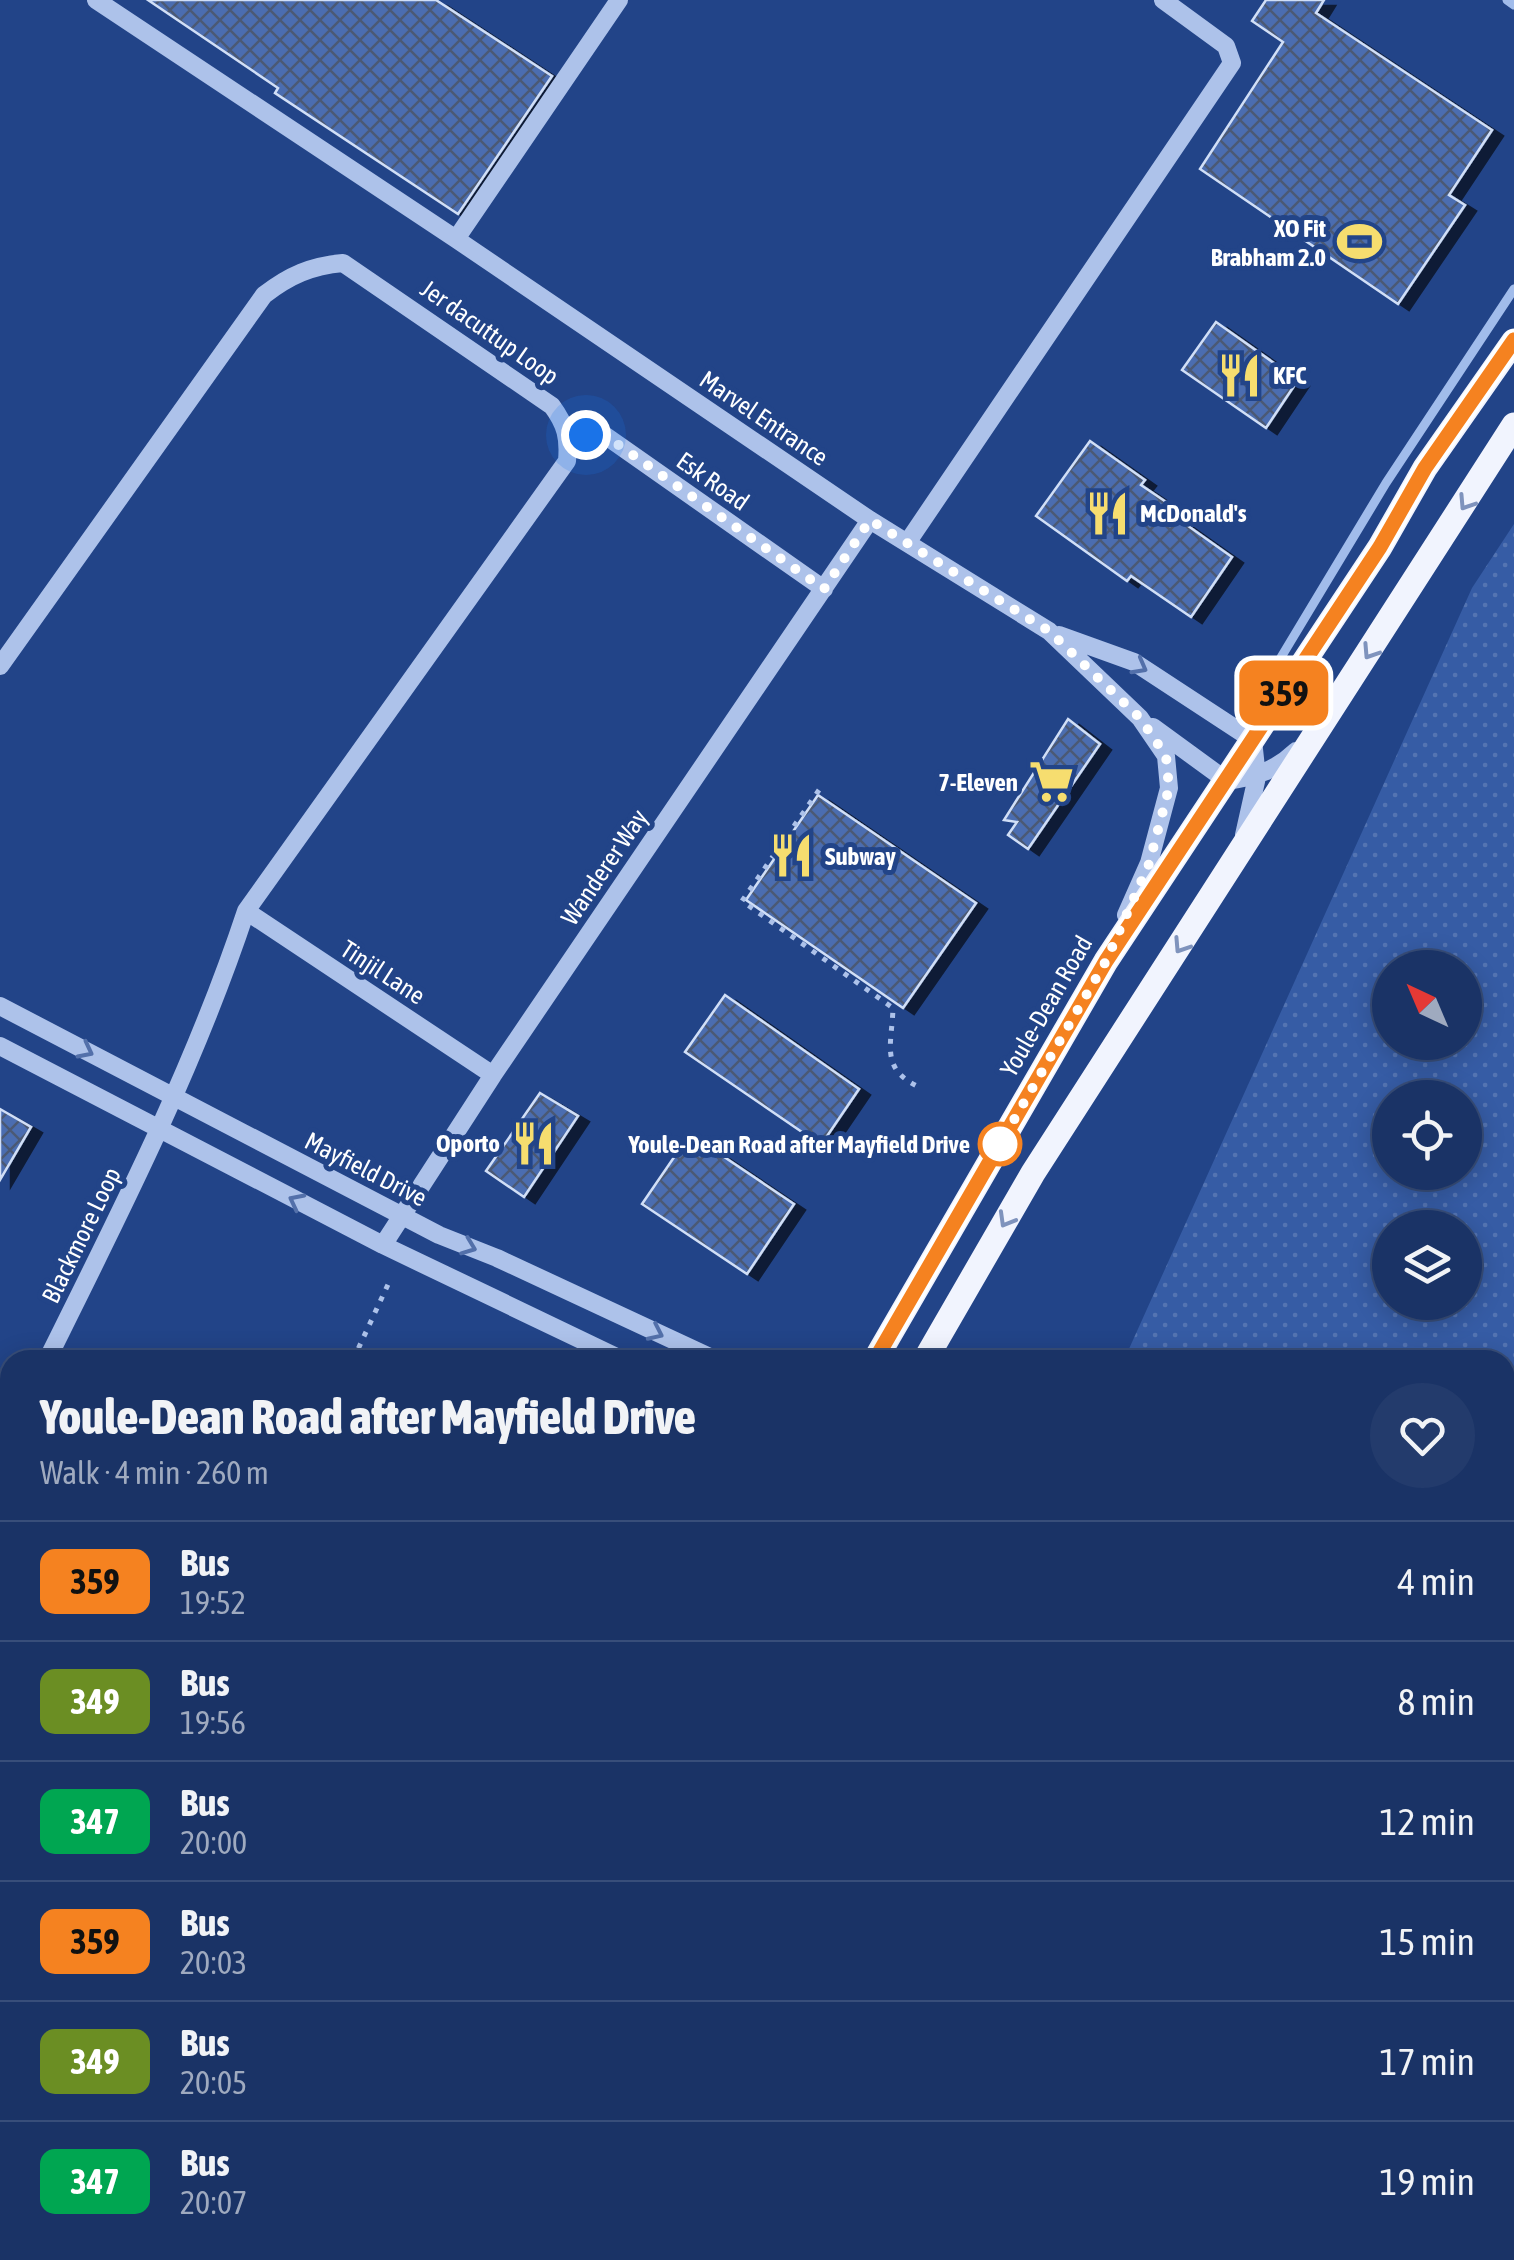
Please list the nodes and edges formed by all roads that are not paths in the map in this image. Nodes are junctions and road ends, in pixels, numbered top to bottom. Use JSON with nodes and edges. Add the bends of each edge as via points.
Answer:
{"nodes":[{"id":1,"x":96,"y":0,"type":"edge"},
{"id":2,"x":619,"y":0,"type":"edge"},
{"id":3,"x":1162,"y":0,"type":"edge"},
{"id":4,"x":456,"y":239,"type":"junction"},
{"id":5,"x":1514,"y":340,"type":"edge"},
{"id":6,"x":1514,"y":425,"type":"edge"},
{"id":7,"x":569,"y":441,"type":"junction"},
{"id":8,"x":870,"y":520,"type":"junction"},
{"id":9,"x":908,"y":543,"type":"junction"},
{"id":10,"x":824,"y":589,"type":"junction"},
{"id":11,"x":1049,"y":631,"type":"junction"},
{"id":12,"x":0,"y":666,"type":"edge"},
{"id":13,"x":1140,"y":718,"type":"junction"},
{"id":14,"x":1324,"y":723,"type":"junction"},
{"id":15,"x":1253,"y":740,"type":"junction"},
{"id":16,"x":1257,"y":777,"type":"junction"},
{"id":17,"x":1227,"y":781,"type":"junction"},
{"id":18,"x":1234,"y":864,"type":"junction"},
{"id":19,"x":246,"y":912,"type":"junction"},
{"id":20,"x":1106,"y":961,"type":"junction"},
{"id":21,"x":0,"y":1006,"type":"edge"},
{"id":22,"x":0,"y":1046,"type":"edge"},
{"id":23,"x":493,"y":1075,"type":"junction"},
{"id":24,"x":175,"y":1097,"type":"junction"},
{"id":25,"x":160,"y":1132,"type":"junction"},
{"id":26,"x":402,"y":1216,"type":"junction"},
{"id":27,"x":383,"y":1245,"type":"junction"},
{"id":28,"x":52,"y":1350,"type":"edge"},
{"id":29,"x":603,"y":1350,"type":"edge"},
{"id":30,"x":694,"y":1350,"type":"edge"},
{"id":31,"x":878,"y":1350,"type":"edge"},
{"id":32,"x":930,"y":1350,"type":"edge"}],
"edges":[{"from":1,"to":4,"type":"street","name":"Marvel Entrance"},
{"from":2,"to":4,"type":"street"},
{"from":3,"to":9,"type":"street","via":[[1226,46],[1232,63]]},
{"from":4,"to":8,"type":"street","name":"Marvel Entrance"},
{"from":5,"to":15,"type":"main road","name":"Youle-Dean Road"},
{"from":6,"to":14,"type":"main road","one_way":true},
{"from":7,"to":10,"type":"street","name":"Esk Road","via":[[603,434]]},
{"from":7,"to":12,"type":"street","name":"Jer dacuttup Loop","via":[[552,406],[363,274],[343,263],[302,271],[264,295]]},
{"from":7,"to":19,"type":"street","via":[[568,461]]},
{"from":8,"to":9,"type":"street","name":"Marvel Entrance"},
{"from":8,"to":10,"type":"street","name":"Wanderer Way"},
{"from":9,"to":11,"type":"street","name":"Marvel Entrance"},
{"from":10,"to":23,"type":"street","name":"Wanderer Way"},
{"from":11,"to":13,"type":"street","name":"Marvel Entrance"},
{"from":11,"to":15,"type":"street","name":"Marvel Entrance","one_way":true,"via":[[1134,662]]},
{"from":13,"to":17,"type":"street","name":"Marvel Entrance"},
{"from":13,"to":20,"type":"street","name":"Marvel Entrance","via":[[1166,756],[1169,788],[1149,864]]},
{"from":14,"to":16,"type":"street","via":[[1282,764]]},
{"from":14,"to":18,"type":"main road"},
{"from":15,"to":16,"type":"street"},
{"from":15,"to":17,"type":"main road","name":"Youle-Dean Road"},
{"from":16,"to":17,"type":"street"},
{"from":16,"to":18,"type":"street"},
{"from":17,"to":20,"type":"main road","name":"Youle-Dean Road"},
{"from":18,"to":32,"type":"main road","one_way":true,"via":[[1033,1173]]},
{"from":19,"to":23,"type":"street","name":"Tinjil Lane"},
{"from":19,"to":24,"type":"street"},
{"from":20,"to":31,"type":"main road","name":"Youle-Dean Road"},
{"from":21,"to":24,"type":"street","name":"Mayfield Drive","one_way":true},
{"from":22,"to":25,"type":"street"},
{"from":23,"to":26,"type":"street","name":"Wanderer Way"},
{"from":24,"to":25,"type":"street"},
{"from":24,"to":26,"type":"street","name":"Mayfield Drive"},
{"from":27,"to":25,"type":"street","one_way":true},
{"from":25,"to":28,"type":"street","name":"Blackmore Loop"},
{"from":26,"to":27,"type":"street","name":"Wanderer Way"},
{"from":26,"to":30,"type":"street","name":"Mayfield Drive","one_way":true},
{"from":27,"to":29,"type":"street"}]}
